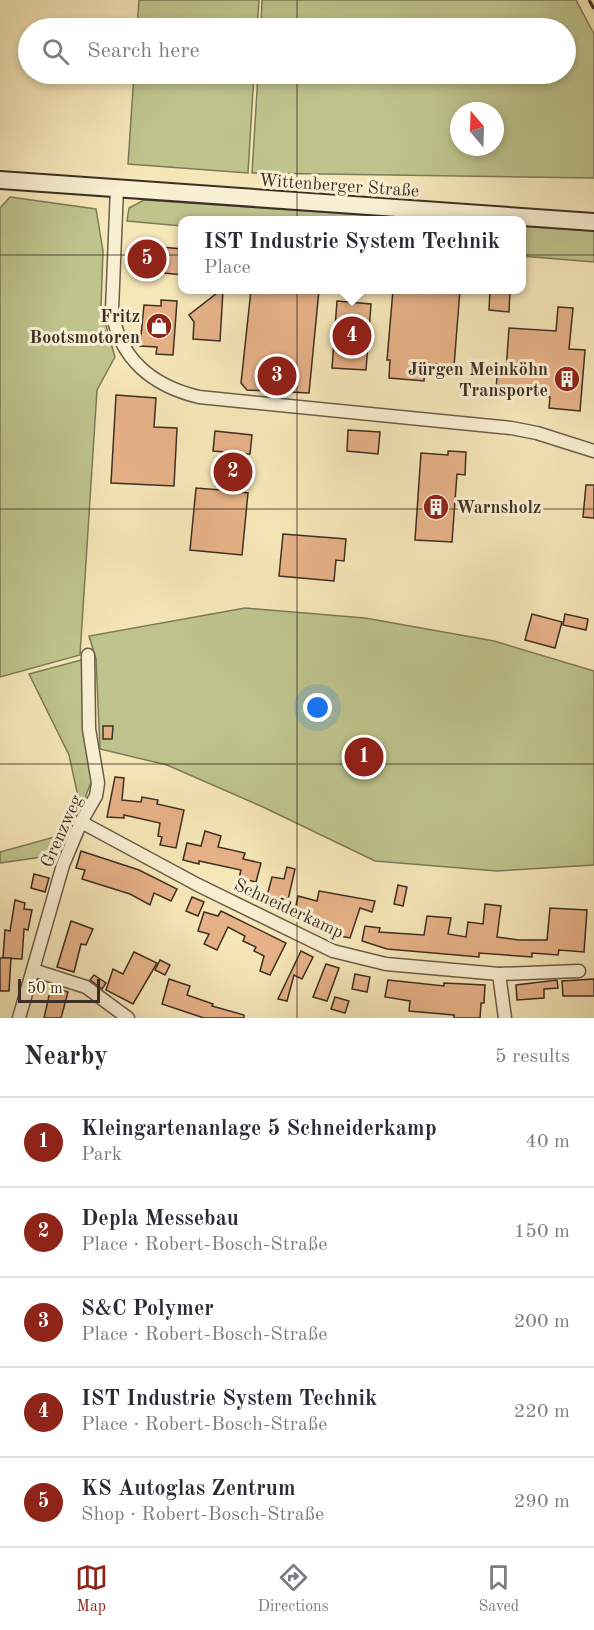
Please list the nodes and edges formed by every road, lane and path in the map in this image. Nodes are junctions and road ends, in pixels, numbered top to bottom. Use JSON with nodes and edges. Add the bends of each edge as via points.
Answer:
{"nodes":[{"id":1,"x":0,"y":180,"type":"edge"},
{"id":2,"x":117,"y":188,"type":"junction"},
{"id":3,"x":510,"y":216,"type":"edge"},
{"id":4,"x":526,"y":217,"type":"edge"},
{"id":5,"x":594,"y":222,"type":"edge"},
{"id":6,"x":594,"y":451,"type":"edge"},
{"id":7,"x":88,"y":655,"type":"dead end"},
{"id":8,"x":81,"y":822,"type":"junction"},
{"id":9,"x":33,"y":970,"type":"junction"},
{"id":10,"x":579,"y":971,"type":"dead end"},
{"id":11,"x":499,"y":974,"type":"junction"},
{"id":12,"x":19,"y":1018,"type":"edge"},
{"id":13,"x":128,"y":1018,"type":"edge"},
{"id":14,"x":505,"y":1018,"type":"edge"}],
"edges":[{"from":1,"to":2,"type":"main road","name":"Wittenberger Straße"},
{"from":2,"to":3,"type":"main road","name":"Wittenberger Straße"},
{"from":2,"to":6,"type":"street","via":[[114,325],[129,357],[175,391],[199,397],[511,428]]},
{"from":4,"to":5,"type":"main road","name":"Wittenberger Straße"},
{"from":7,"to":8,"type":"street","name":"Grenzweg","via":[[89,729],[98,783],[96,796]]},
{"from":8,"to":9,"type":"street","name":"Grenzweg","via":[[63,865]]},
{"from":8,"to":11,"type":"street","name":"Schneiderkamp","via":[[333,951],[386,964]]},
{"from":9,"to":12,"type":"street","name":"Grenzweg"},
{"from":9,"to":13,"type":"street","via":[[86,987]]},
{"from":10,"to":11,"type":"street","name":"Schneiderkamp"},
{"from":11,"to":14,"type":"street"}]}
